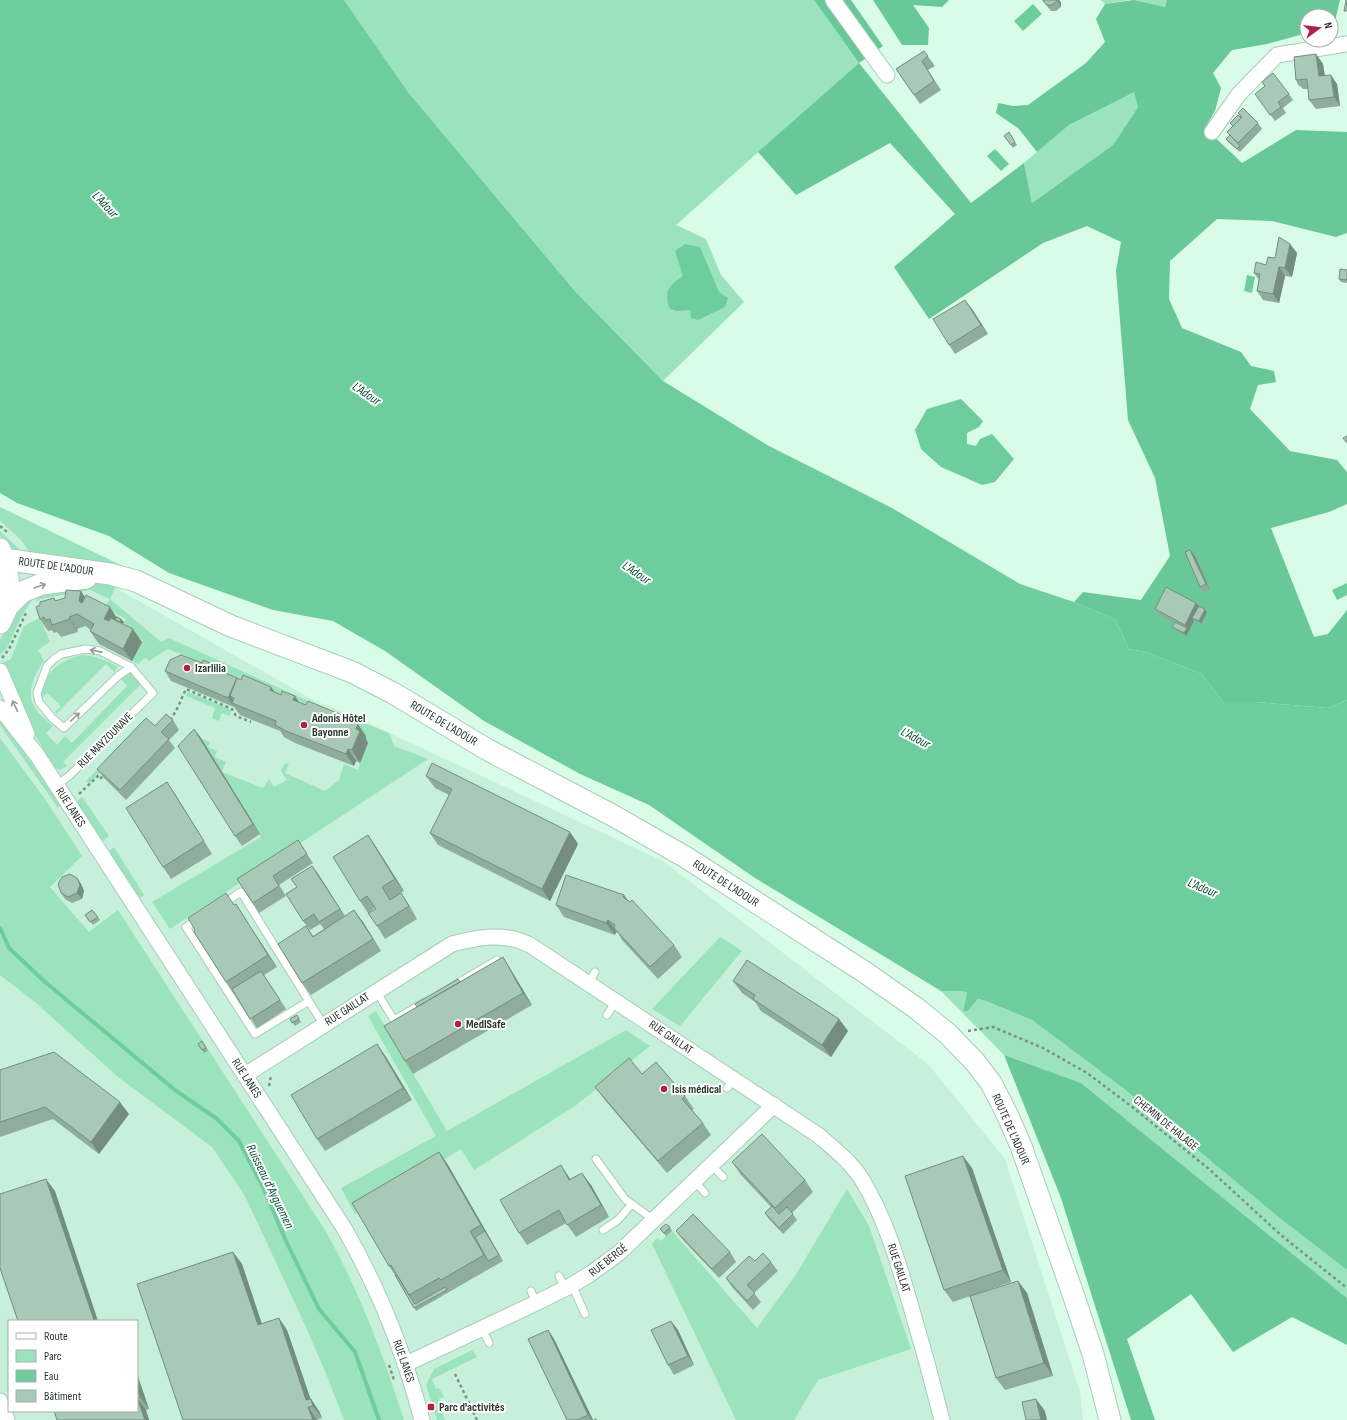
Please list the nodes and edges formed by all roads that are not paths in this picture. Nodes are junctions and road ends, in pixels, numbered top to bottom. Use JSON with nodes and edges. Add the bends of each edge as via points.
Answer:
{"nodes":[{"id":1,"x":833,"y":0,"type":"edge"},
{"id":2,"x":1347,"y":44,"type":"edge"},
{"id":3,"x":887,"y":75,"type":"dead end"},
{"id":4,"x":1212,"y":132,"type":"dead end"},
{"id":5,"x":2,"y":554,"type":"edge"},
{"id":6,"x":110,"y":574,"type":"junction"},
{"id":7,"x":4,"y":614,"type":"edge"},
{"id":8,"x":0,"y":665,"type":"edge"},
{"id":9,"x":131,"y":668,"type":"junction"},
{"id":10,"x":0,"y":708,"type":"edge"},
{"id":11,"x":37,"y":755,"type":"junction"},
{"id":12,"x":57,"y":785,"type":"junction"},
{"id":13,"x":216,"y":908,"type":"edge"},
{"id":14,"x":204,"y":915,"type":"edge"},
{"id":15,"x":497,"y":960,"type":"edge"},
{"id":16,"x":449,"y":988,"type":"edge"},
{"id":17,"x":376,"y":991,"type":"junction"},
{"id":18,"x":435,"y":996,"type":"edge"},
{"id":19,"x":309,"y":1001,"type":"junction"},
{"id":20,"x":616,"y":1001,"type":"junction"},
{"id":21,"x":607,"y":1015,"type":"dead end"},
{"id":22,"x":323,"y":1024,"type":"junction"},
{"id":23,"x":245,"y":1075,"type":"junction"},
{"id":24,"x":774,"y":1105,"type":"junction"},
{"id":25,"x":596,"y":1159,"type":"dead end"},
{"id":26,"x":711,"y":1165,"type":"junction"},
{"id":27,"x":723,"y":1177,"type":"dead end"},
{"id":28,"x":695,"y":1182,"type":"junction"},
{"id":29,"x":705,"y":1193,"type":"dead end"},
{"id":30,"x":632,"y":1204,"type":"junction"},
{"id":31,"x":654,"y":1220,"type":"junction"},
{"id":32,"x":603,"y":1230,"type":"dead end"},
{"id":33,"x":566,"y":1283,"type":"junction"},
{"id":34,"x":585,"y":1314,"type":"dead end"},
{"id":35,"x":482,"y":1329,"type":"junction"},
{"id":36,"x":489,"y":1343,"type":"dead end"},
{"id":37,"x":406,"y":1364,"type":"junction"},
{"id":38,"x":0,"y":1401,"type":"edge"},
{"id":39,"x":6,"y":1420,"type":"edge"},
{"id":40,"x":422,"y":1420,"type":"edge"},
{"id":41,"x":942,"y":1420,"type":"edge"},
{"id":42,"x":1110,"y":1420,"type":"edge"}],
"edges":[{"from":1,"to":3,"type":"street"},
{"from":2,"to":4,"type":"street","via":[[1277,55],[1239,94]]},
{"from":5,"to":6,"type":"main road","name":"ROUTE DE L'ADOUR"},
{"from":5,"to":7,"type":"main road","via":[[8,578]]},
{"from":7,"to":6,"type":"main road","name":"ROUTE DE L'ADOUR","one_way":true,"via":[[22,592],[42,584]]},
{"from":6,"to":42,"type":"main road","name":"ROUTE DE L'ADOUR","via":[[136,581],[231,626],[352,672],[393,692],[488,750],[612,815],[687,858],[863,971],[948,1034],[991,1083],[1021,1146],[1093,1354]]},
{"from":11,"to":8,"type":"street","name":"RUE LANES","one_way":true},
{"from":9,"to":9,"type":"lane","one_way":true,"via":[[100,651],[85,649],[62,654],[47,666],[42,676],[37,693],[39,702],[64,728],[118,676]]},
{"from":9,"to":12,"type":"lane","name":"RUE MAYZOUNAVE","via":[[153,693]]},
{"from":10,"to":11,"type":"street","name":"RUE LANES"},
{"from":11,"to":12,"type":"street","name":"RUE LANES"},
{"from":12,"to":23,"type":"street","name":"RUE LANES"},
{"from":13,"to":19,"type":"lane","via":[[240,892]]},
{"from":14,"to":19,"type":"lane","via":[[186,927],[255,1034]]},
{"from":15,"to":16,"type":"lane"},
{"from":17,"to":18,"type":"lane","via":[[394,1020]]},
{"from":17,"to":20,"type":"street","name":"RUE GAILLAT","via":[[452,944],[493,936],[519,939],[592,977]]},
{"from":17,"to":22,"type":"street","name":"RUE GAILLAT"},
{"from":19,"to":22,"type":"lane"},
{"from":20,"to":21,"type":"lane"},
{"from":20,"to":24,"type":"street","name":"RUE GAILLAT","via":[[730,1084]]},
{"from":22,"to":23,"type":"street","name":"RUE GAILLAT"},
{"from":23,"to":37,"type":"street","name":"RUE LANES","via":[[368,1269]]},
{"from":24,"to":26,"type":"street","name":"RUE BERGÉ"},
{"from":24,"to":41,"type":"street","name":"RUE GAILLAT","via":[[835,1150],[860,1178],[876,1204],[897,1259]]},
{"from":25,"to":30,"type":"lane"},
{"from":26,"to":27,"type":"lane"},
{"from":26,"to":28,"type":"street","name":"RUE BERGÉ"},
{"from":28,"to":29,"type":"lane"},
{"from":28,"to":31,"type":"street","name":"RUE BERGÉ"},
{"from":30,"to":31,"type":"lane"},
{"from":30,"to":32,"type":"lane","via":[[618,1220]]},
{"from":31,"to":33,"type":"street","name":"RUE BERGÉ","via":[[619,1252]]},
{"from":33,"to":34,"type":"lane"},
{"from":33,"to":35,"type":"street","name":"RUE BERGÉ","via":[[534,1297]]},
{"from":35,"to":36,"type":"lane"},
{"from":35,"to":37,"type":"street","name":"RUE BERGÉ"},
{"from":37,"to":40,"type":"street","name":"RUE LANES"},
{"from":38,"to":39,"type":"street"}]}
